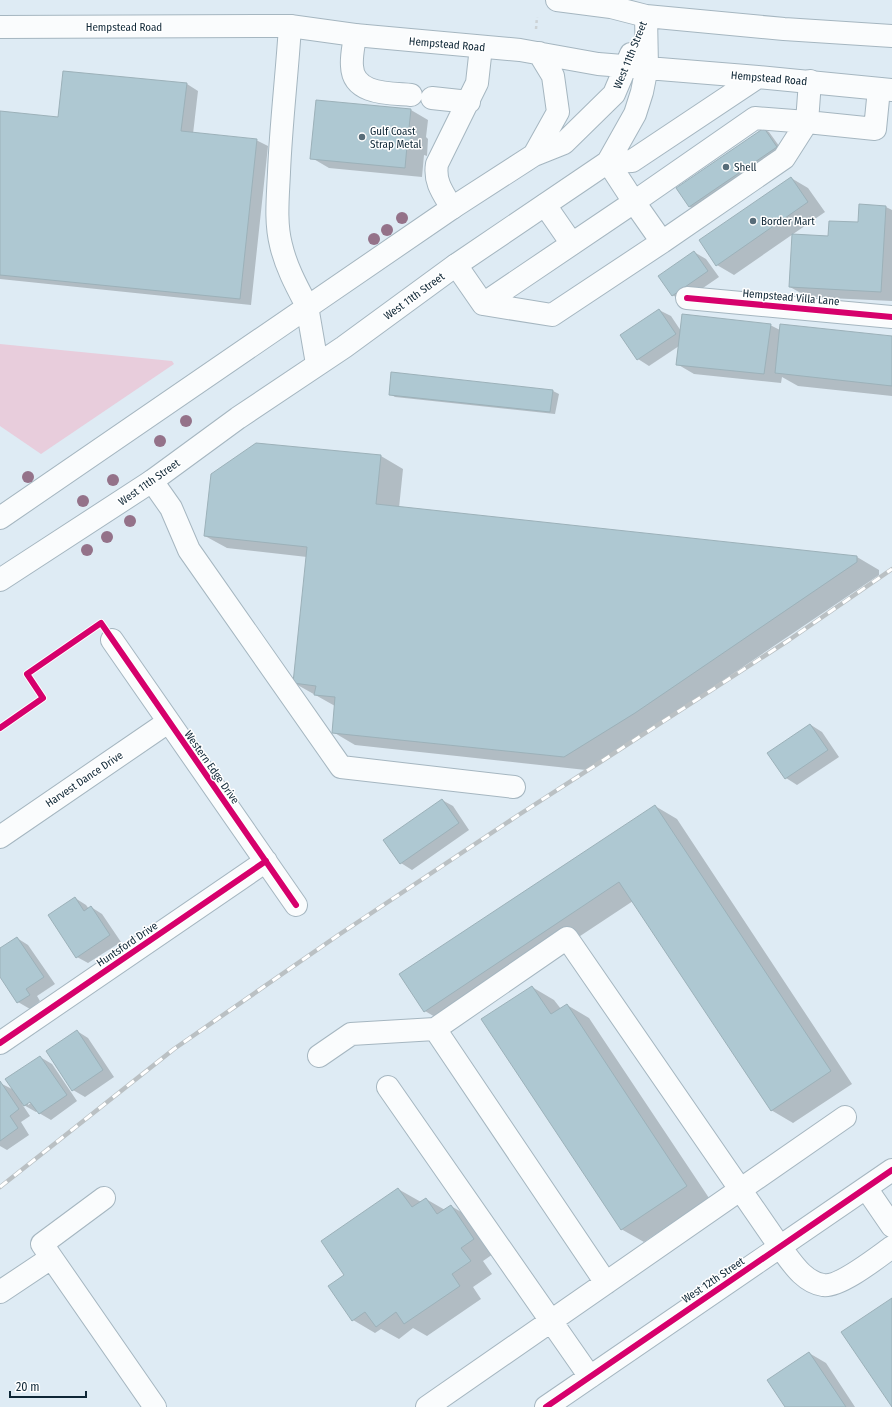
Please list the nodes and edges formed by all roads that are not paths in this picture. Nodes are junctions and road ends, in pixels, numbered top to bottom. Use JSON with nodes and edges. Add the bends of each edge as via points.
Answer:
{"nodes":[{"id":1,"x":556,"y":0,"type":"edge"},
{"id":2,"x":646,"y":16,"type":"junction"},
{"id":3,"x":290,"y":26,"type":"junction"},
{"id":4,"x":0,"y":27,"type":"edge"},
{"id":5,"x":355,"y":35,"type":"junction"},
{"id":6,"x":892,"y":36,"type":"edge"},
{"id":7,"x":481,"y":47,"type":"junction"},
{"id":8,"x":539,"y":53,"type":"junction"},
{"id":9,"x":637,"y":67,"type":"junction"},
{"id":10,"x":758,"y":77,"type":"junction"},
{"id":11,"x":810,"y":81,"type":"junction"},
{"id":12,"x":886,"y":89,"type":"edge"},
{"id":13,"x":469,"y":102,"type":"junction"},
{"id":14,"x":807,"y":122,"type":"junction"},
{"id":15,"x":534,"y":155,"type":"junction"},
{"id":16,"x":608,"y":162,"type":"junction"},
{"id":17,"x":634,"y":202,"type":"junction"},
{"id":18,"x":545,"y":204,"type":"junction"},
{"id":19,"x":452,"y":208,"type":"junction"},
{"id":20,"x":662,"y":242,"type":"junction"},
{"id":21,"x":572,"y":244,"type":"junction"},
{"id":22,"x":456,"y":265,"type":"junction"},
{"id":23,"x":687,"y":298,"type":"dead end"},
{"id":24,"x":483,"y":304,"type":"junction"},
{"id":25,"x":307,"y":306,"type":"junction"},
{"id":26,"x":892,"y":316,"type":"edge"},
{"id":27,"x":317,"y":364,"type":"junction"},
{"id":28,"x":152,"y":481,"type":"junction"},
{"id":29,"x":0,"y":518,"type":"edge"},
{"id":30,"x":0,"y":580,"type":"edge"},
{"id":31,"x":112,"y":640,"type":"dead end"},
{"id":32,"x":168,"y":722,"type":"junction"},
{"id":33,"x":514,"y":787,"type":"dead end"},
{"id":34,"x":0,"y":836,"type":"edge"},
{"id":35,"x":266,"y":861,"type":"junction"},
{"id":36,"x":296,"y":905,"type":"dead end"},
{"id":37,"x":435,"y":1029,"type":"junction"},
{"id":38,"x":0,"y":1043,"type":"edge"},
{"id":39,"x":319,"y":1056,"type":"dead end"},
{"id":40,"x":388,"y":1087,"type":"dead end"},
{"id":41,"x":845,"y":1117,"type":"dead end"},
{"id":42,"x":892,"y":1170,"type":"edge"},
{"id":43,"x":866,"y":1188,"type":"junction"},
{"id":44,"x":740,"y":1190,"type":"junction"},
{"id":45,"x":104,"y":1198,"type":"dead end"},
{"id":46,"x":892,"y":1226,"type":"edge"},
{"id":47,"x":780,"y":1247,"type":"junction"},
{"id":48,"x":892,"y":1247,"type":"edge"},
{"id":49,"x":51,"y":1258,"type":"junction"},
{"id":50,"x":606,"y":1283,"type":"junction"},
{"id":51,"x":0,"y":1292,"type":"edge"},
{"id":52,"x":551,"y":1321,"type":"junction"},
{"id":53,"x":590,"y":1377,"type":"junction"},
{"id":54,"x":155,"y":1407,"type":"edge"},
{"id":55,"x":427,"y":1407,"type":"edge"},
{"id":56,"x":546,"y":1407,"type":"edge"}],
"edges":[{"from":1,"to":2,"type":"main road"},
{"from":2,"to":6,"type":"main road"},
{"from":2,"to":9,"type":"main road","name":"West 11th Street"},
{"from":3,"to":4,"type":"main road","name":"Hempstead Road"},
{"from":3,"to":5,"type":"main road","name":"Hempstead Road"},
{"from":3,"to":25,"type":"main road","via":[[281,128],[278,227],[280,245],[293,280]]},
{"from":5,"to":7,"type":"main road","name":"Hempstead Road"},
{"from":5,"to":13,"type":"main road","via":[[352,66],[354,77],[362,86],[372,91]]},
{"from":7,"to":8,"type":"main road","name":"Hempstead Road"},
{"from":7,"to":13,"type":"main road","via":[[477,83]]},
{"from":8,"to":9,"type":"main road","name":"Hempstead Road","via":[[598,64]]},
{"from":8,"to":15,"type":"main road","via":[[553,76],[558,112]]},
{"from":9,"to":10,"type":"main road","name":"Hempstead Road"},
{"from":9,"to":15,"type":"main road","name":"West 11th Street","via":[[614,94],[564,143]]},
{"from":9,"to":16,"type":"main road","name":"West 11th Street","via":[[642,92],[635,114]]},
{"from":10,"to":11,"type":"main road","name":"Hempstead Road"},
{"from":10,"to":16,"type":"main road","via":[[632,161]]},
{"from":11,"to":12,"type":"main road","name":"Hempstead Road"},
{"from":11,"to":14,"type":"main road"},
{"from":12,"to":14,"type":"main road","via":[[875,129]]},
{"from":13,"to":19,"type":"main road","via":[[446,142],[437,164],[438,184]]},
{"from":14,"to":17,"type":"main road","via":[[755,118]]},
{"from":14,"to":20,"type":"main road","via":[[784,158]]},
{"from":15,"to":19,"type":"main road","name":"West 11th Street"},
{"from":16,"to":17,"type":"main road"},
{"from":16,"to":18,"type":"main road","name":"West 11th Street"},
{"from":17,"to":20,"type":"main road"},
{"from":17,"to":21,"type":"main road"},
{"from":18,"to":21,"type":"main road"},
{"from":18,"to":22,"type":"main road","name":"West 11th Street"},
{"from":19,"to":25,"type":"main road","name":"West 11th Street"},
{"from":20,"to":24,"type":"main road","via":[[552,315]]},
{"from":21,"to":24,"type":"main road"},
{"from":22,"to":24,"type":"main road"},
{"from":22,"to":27,"type":"main road","name":"West 11th Street"},
{"from":23,"to":26,"type":"main road","name":"Hempstead Villa Lane"},
{"from":25,"to":27,"type":"main road"},
{"from":25,"to":29,"type":"main road","name":"West 11th Street"},
{"from":27,"to":28,"type":"main road","name":"West 11th Street"},
{"from":28,"to":30,"type":"main road","name":"West 11th Street"},
{"from":28,"to":33,"type":"main road","via":[[171,508],[189,550],[341,767]]},
{"from":31,"to":32,"type":"main road","name":"Western Edge Drive"},
{"from":32,"to":34,"type":"main road","name":"Harvest Dance Drive"},
{"from":32,"to":35,"type":"main road","name":"Western Edge Drive"},
{"from":35,"to":36,"type":"main road","name":"Western Edge Drive"},
{"from":35,"to":38,"type":"main road","name":"Huntsford Drive"},
{"from":37,"to":39,"type":"main road","via":[[351,1034]]},
{"from":37,"to":44,"type":"main road","via":[[567,938]]},
{"from":37,"to":50,"type":"main road"},
{"from":40,"to":52,"type":"main road"},
{"from":41,"to":44,"type":"main road"},
{"from":42,"to":43,"type":"main road","name":"West 12th Street"},
{"from":43,"to":46,"type":"main road"},
{"from":43,"to":47,"type":"main road","name":"West 12th Street"},
{"from":44,"to":47,"type":"main road"},
{"from":44,"to":50,"type":"main road"},
{"from":45,"to":49,"type":"main road","via":[[42,1244]]},
{"from":47,"to":48,"type":"main road","via":[[797,1270],[823,1285],[835,1284]]},
{"from":47,"to":53,"type":"main road","name":"West 12th Street"},
{"from":49,"to":51,"type":"main road"},
{"from":49,"to":54,"type":"main road"},
{"from":50,"to":52,"type":"main road"},
{"from":52,"to":53,"type":"main road"},
{"from":52,"to":55,"type":"main road"},
{"from":53,"to":56,"type":"main road","name":"West 12th Street"}]}
